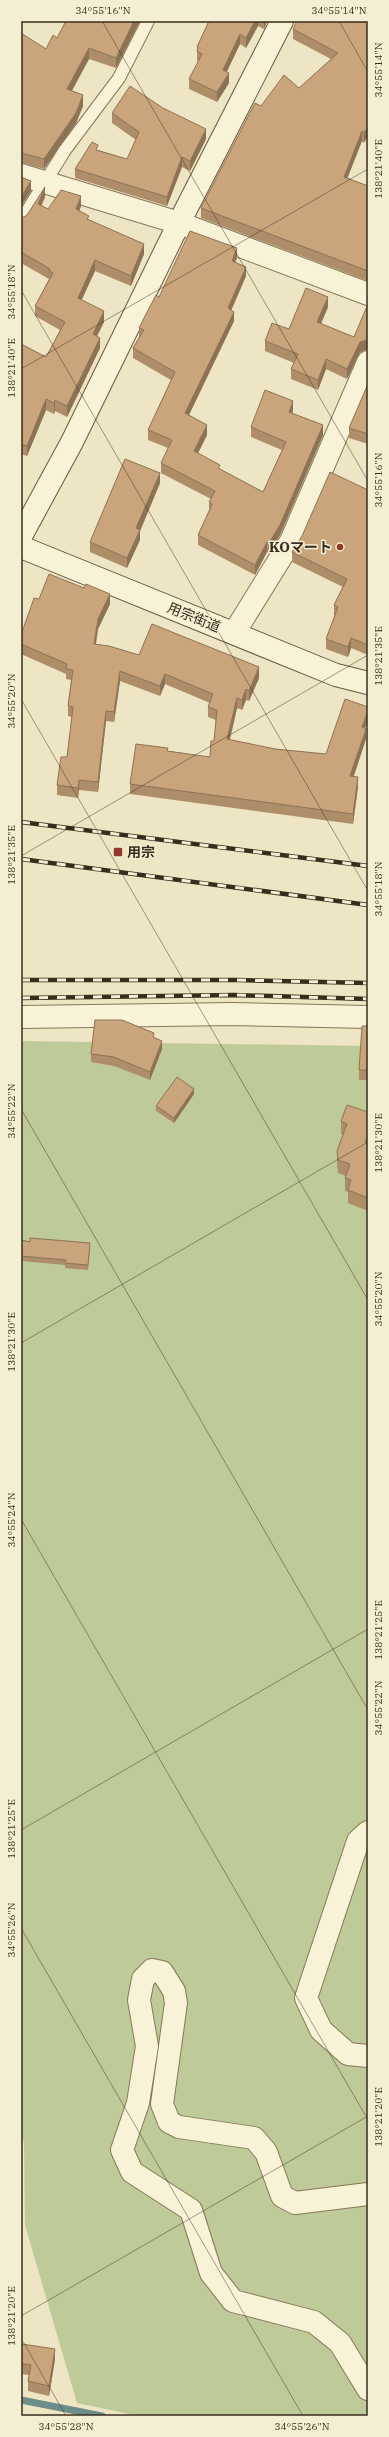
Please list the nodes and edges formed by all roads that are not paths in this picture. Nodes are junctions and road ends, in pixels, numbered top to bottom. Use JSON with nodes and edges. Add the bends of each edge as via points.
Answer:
{"nodes":[{"id":1,"x":148,"y":21,"type":"edge"},
{"id":2,"x":282,"y":21,"type":"edge"},
{"id":3,"x":21,"y":175,"type":"edge"},
{"id":4,"x":46,"y":182,"type":"junction"},
{"id":5,"x":21,"y":221,"type":"edge"},
{"id":6,"x":179,"y":223,"type":"junction"},
{"id":7,"x":368,"y":294,"type":"edge"},
{"id":8,"x":368,"y":362,"type":"edge"},
{"id":9,"x":21,"y":536,"type":"edge"},
{"id":10,"x":21,"y":547,"type":"edge"},
{"id":11,"x":234,"y":633,"type":"junction"},
{"id":12,"x":368,"y":684,"type":"edge"},
{"id":13,"x":21,"y":1017,"type":"edge"},
{"id":14,"x":368,"y":1017,"type":"edge"},
{"id":15,"x":368,"y":1832,"type":"edge"},
{"id":16,"x":368,"y":2056,"type":"edge"},
{"id":17,"x":368,"y":2194,"type":"edge"},
{"id":18,"x":368,"y":2389,"type":"edge"}],
"edges":[{"from":1,"to":4,"type":"lane","via":[[119,78]]},
{"from":2,"to":6,"type":"street"},
{"from":3,"to":4,"type":"street"},
{"from":4,"to":5,"type":"lane"},
{"from":4,"to":6,"type":"street"},
{"from":6,"to":7,"type":"street"},
{"from":6,"to":9,"type":"street","via":[[72,442]]},
{"from":8,"to":11,"type":"street","via":[[291,541]]},
{"from":10,"to":11,"type":"street","name":"用宗街道"},
{"from":11,"to":12,"type":"street","name":"用宗街道","via":[[336,675]]},
{"from":13,"to":14,"type":"street","via":[[232,1014]]},
{"from":15,"to":16,"type":"street","via":[[358,1841],[306,1998],[321,2030],[348,2054]]},
{"from":17,"to":18,"type":"street","via":[[295,2203],[282,2196],[266,2152],[254,2138],[179,2127],[168,2122],[162,2104],[176,2003],[174,1990],[162,1972],[152,1970],[143,1979],[139,2000],[147,2046],[138,2103],[122,2150],[132,2172],[191,2210],[211,2273],[233,2301],[314,2322],[340,2343]]}]}
